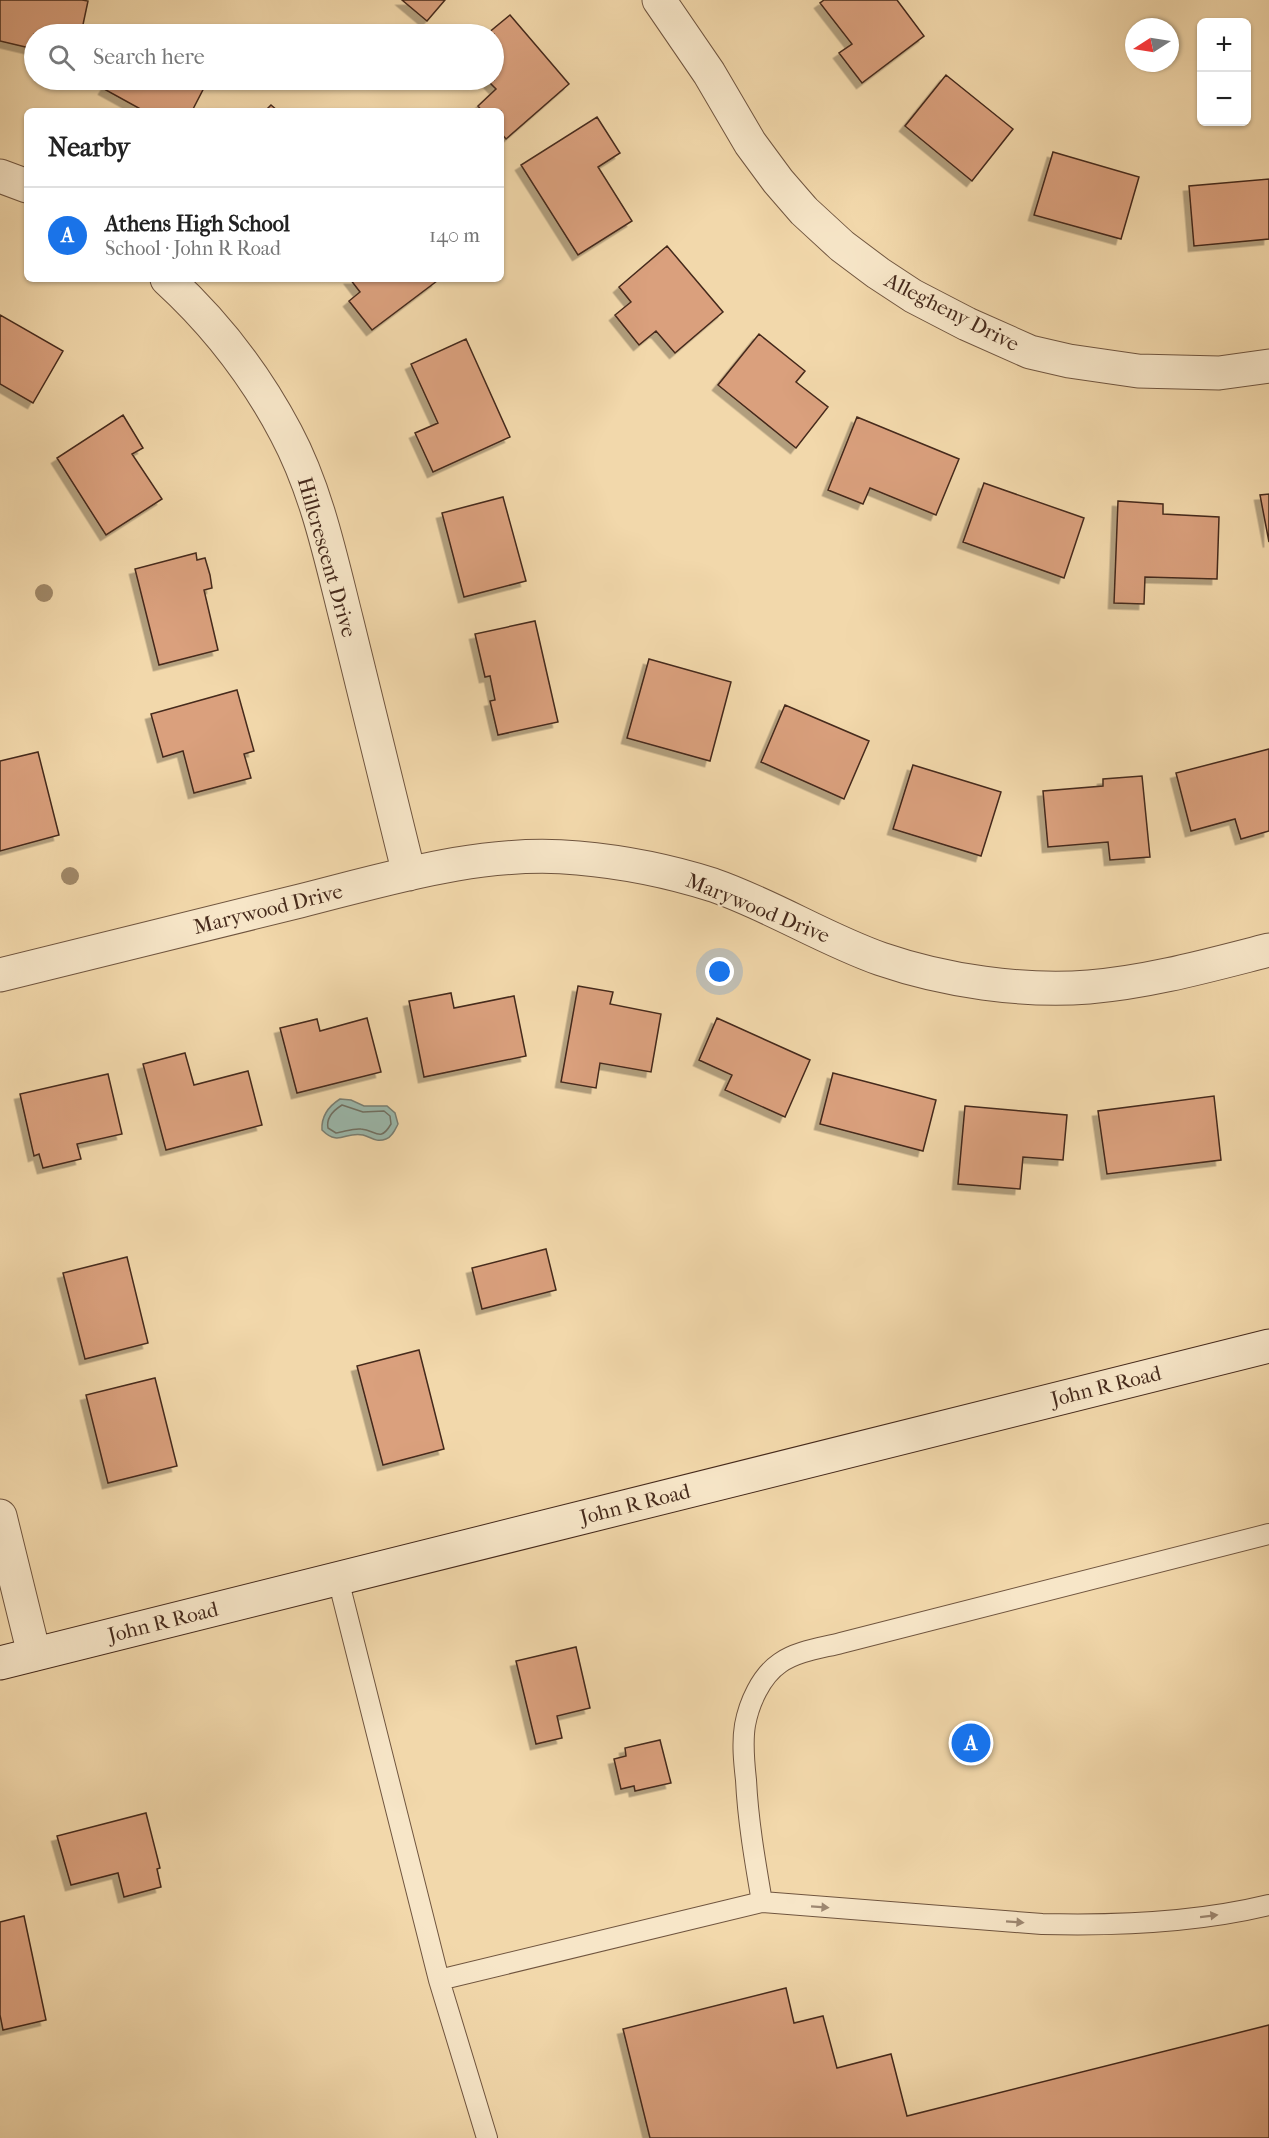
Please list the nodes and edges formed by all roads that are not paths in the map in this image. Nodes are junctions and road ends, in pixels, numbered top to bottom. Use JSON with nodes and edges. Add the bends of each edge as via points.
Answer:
{"nodes":[{"id":1,"x":659,"y":0,"type":"edge"},
{"id":2,"x":0,"y":176,"type":"edge"},
{"id":3,"x":24,"y":185,"type":"edge"},
{"id":4,"x":170,"y":282,"type":"edge"},
{"id":5,"x":1269,"y":366,"type":"edge"},
{"id":6,"x":409,"y":874,"type":"junction"},
{"id":7,"x":1269,"y":951,"type":"edge"},
{"id":8,"x":0,"y":975,"type":"edge"},
{"id":9,"x":1269,"y":1346,"type":"edge"},
{"id":10,"x":0,"y":1516,"type":"edge"},
{"id":11,"x":1269,"y":1534,"type":"edge"},
{"id":12,"x":338,"y":1579,"type":"junction"},
{"id":13,"x":34,"y":1654,"type":"junction"},
{"id":14,"x":0,"y":1663,"type":"edge"},
{"id":15,"x":762,"y":1902,"type":"junction"},
{"id":16,"x":1269,"y":1905,"type":"edge"},
{"id":17,"x":440,"y":1980,"type":"junction"},
{"id":18,"x":487,"y":2138,"type":"edge"}],
"edges":[{"from":1,"to":5,"type":"street","name":"Allegheny Drive","via":[[778,182],[842,246],[913,296],[1030,352],[1069,361],[1149,371],[1219,373]]},
{"from":2,"to":3,"type":"street"},
{"from":4,"to":6,"type":"street","name":"Hillcrescent Drive","via":[[242,363],[286,432],[301,464],[328,544]]},
{"from":6,"to":7,"type":"street","name":"Marywood Drive","via":[[479,860],[526,856],[619,862],[714,886],[881,959],[1011,986],[1090,987],[1176,974]]},
{"from":6,"to":8,"type":"street","name":"Marywood Drive"},
{"from":9,"to":12,"type":"street","name":"John R Road"},
{"from":10,"to":13,"type":"street"},
{"from":11,"to":15,"type":"lane","via":[[841,1643],[780,1663],[757,1692],[744,1731],[748,1815]]},
{"from":12,"to":13,"type":"street","name":"John R Road"},
{"from":12,"to":17,"type":"lane"},
{"from":13,"to":14,"type":"street","name":"John R Road"},
{"from":15,"to":16,"type":"lane","one_way":true,"via":[[1084,1925],[1159,1922]]},
{"from":15,"to":17,"type":"lane"},
{"from":17,"to":18,"type":"lane"}]}
